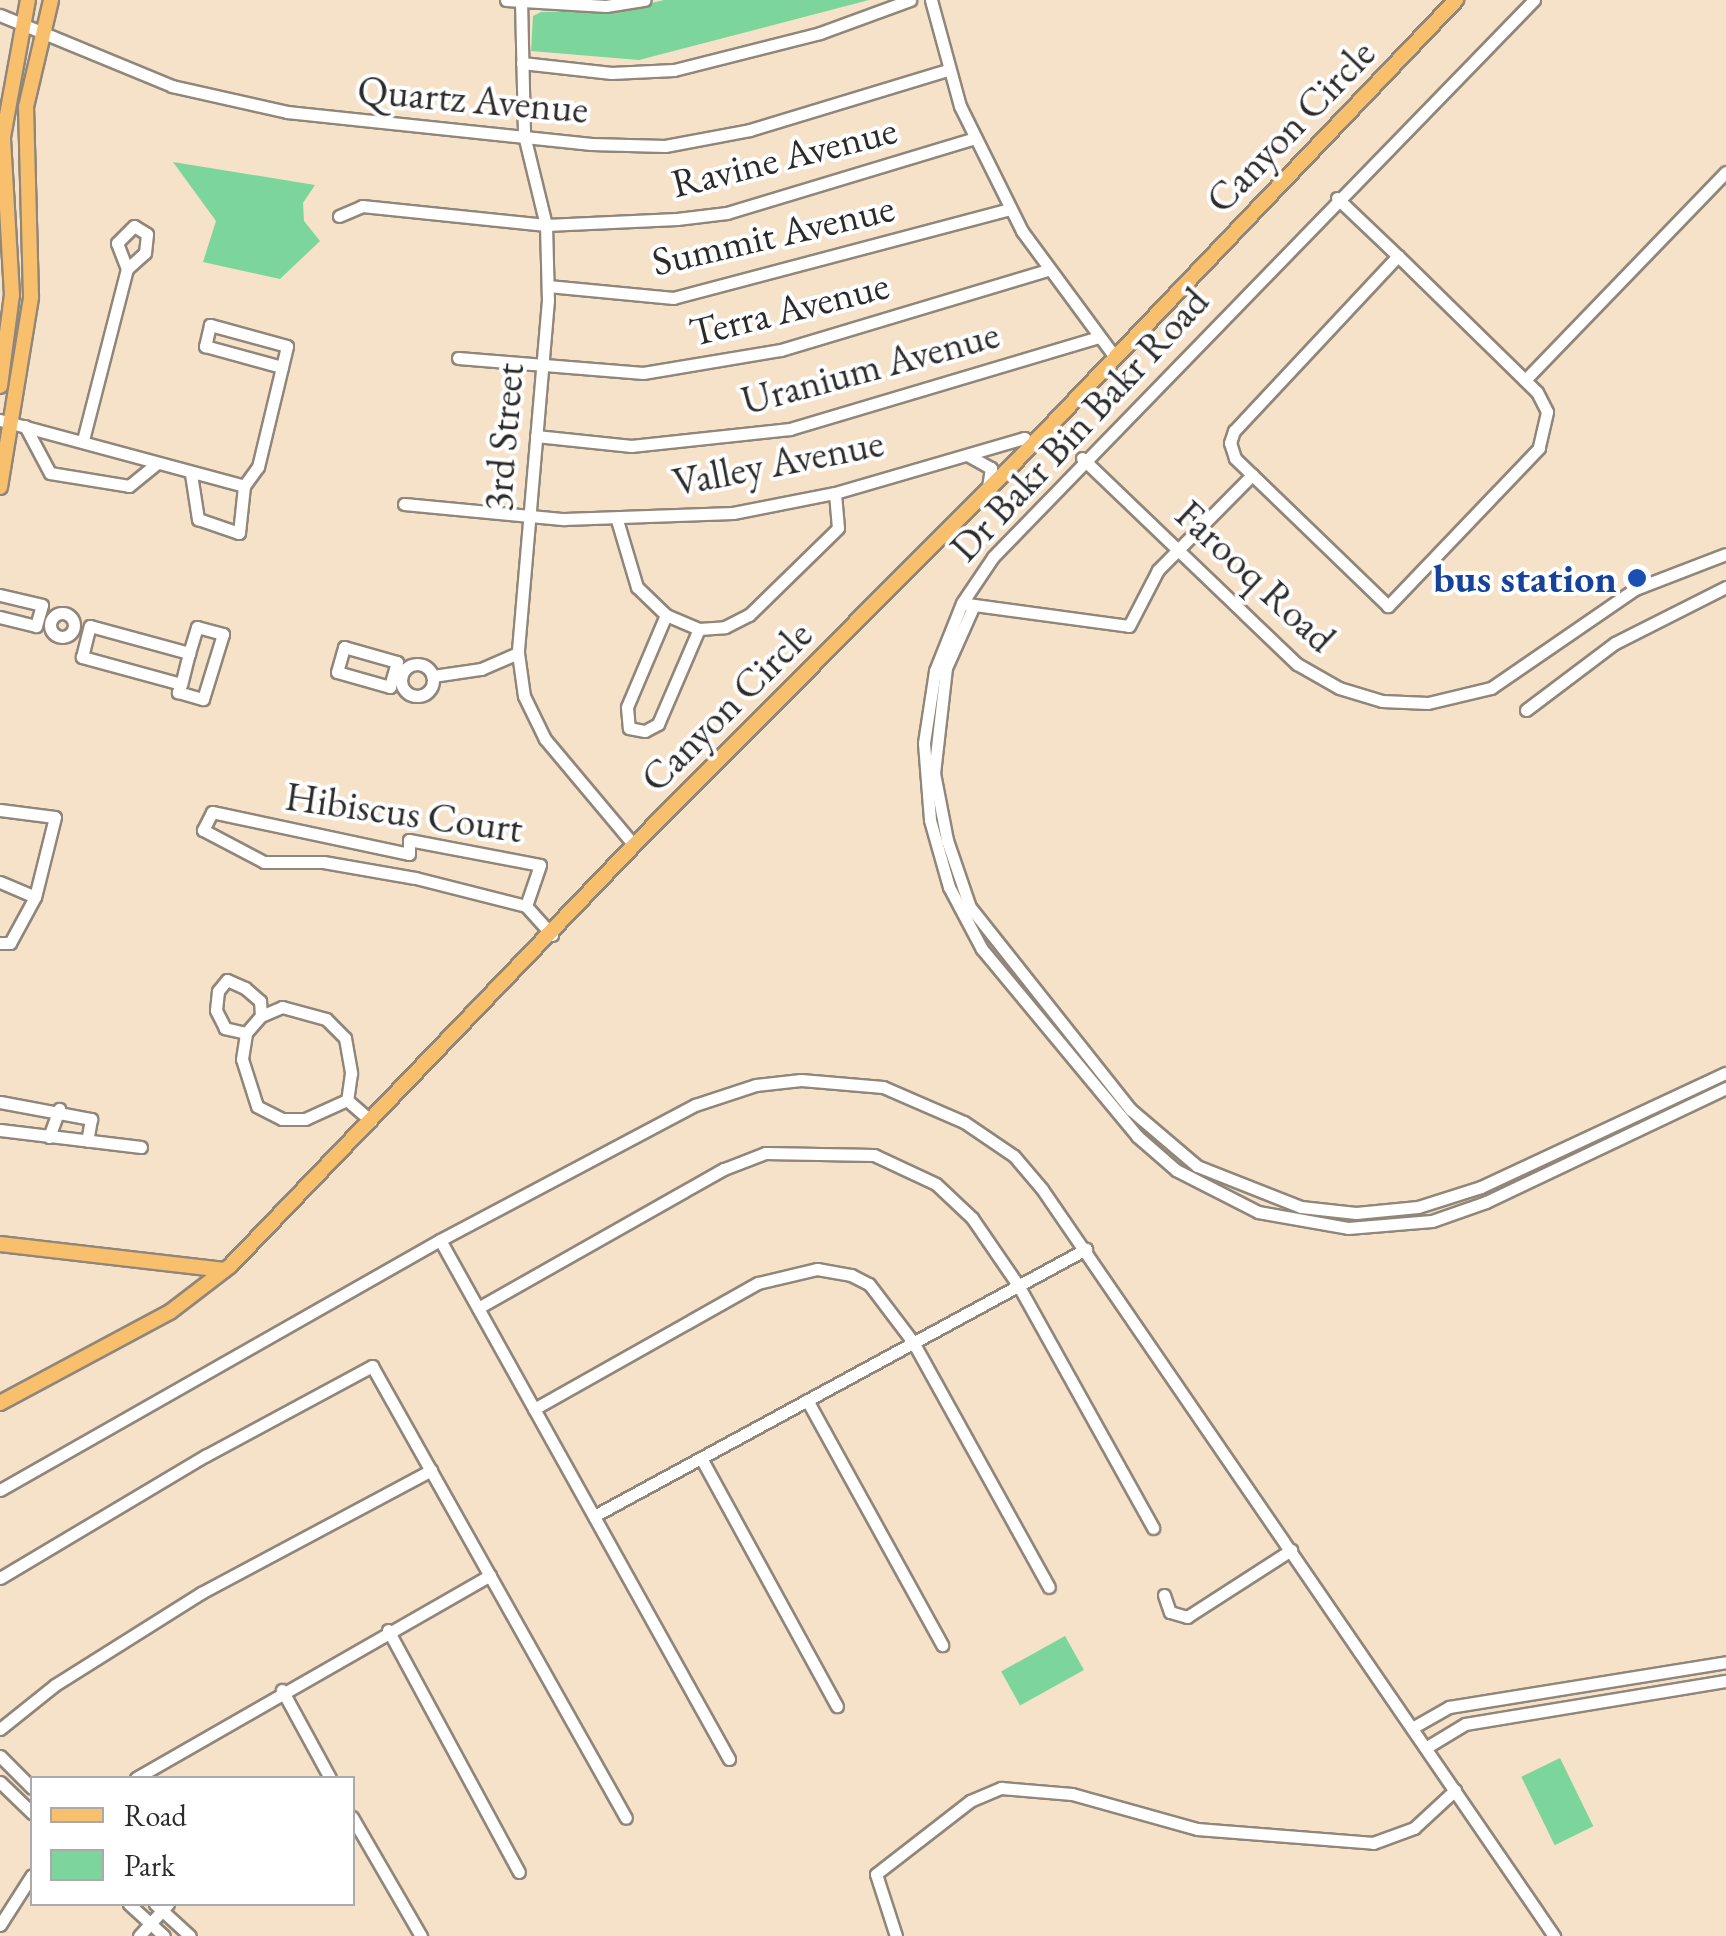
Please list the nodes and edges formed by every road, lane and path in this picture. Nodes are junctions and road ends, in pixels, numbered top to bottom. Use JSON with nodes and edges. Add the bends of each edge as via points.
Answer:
{"nodes":[{"id":1,"x":28,"y":0,"type":"edge"},
{"id":2,"x":51,"y":0,"type":"edge"},
{"id":3,"x":506,"y":0,"type":"edge"},
{"id":4,"x":644,"y":0,"type":"edge"},
{"id":5,"x":910,"y":0,"type":"edge"},
{"id":6,"x":930,"y":0,"type":"edge"},
{"id":7,"x":1456,"y":0,"type":"edge"},
{"id":8,"x":1534,"y":0,"type":"edge"},
{"id":9,"x":521,"y":1,"type":"edge"},
{"id":10,"x":0,"y":15,"type":"edge"},
{"id":11,"x":23,"y":24,"type":"junction"},
{"id":12,"x":43,"y":30,"type":"junction"},
{"id":13,"x":522,"y":63,"type":"junction"},
{"id":14,"x":948,"y":70,"type":"junction"},
{"id":15,"x":513,"y":134,"type":"junction"},
{"id":16,"x":975,"y":138,"type":"junction"},
{"id":17,"x":3,"y":171,"type":"edge"},
{"id":18,"x":1726,"y":172,"type":"edge"},
{"id":19,"x":25,"y":174,"type":"junction"},
{"id":20,"x":1337,"y":198,"type":"junction"},
{"id":21,"x":1010,"y":209,"type":"junction"},
{"id":22,"x":339,"y":216,"type":"dead end"},
{"id":23,"x":546,"y":225,"type":"junction"},
{"id":24,"x":1398,"y":256,"type":"junction"},
{"id":25,"x":127,"y":270,"type":"dead end"},
{"id":26,"x":1047,"y":270,"type":"junction"},
{"id":27,"x":548,"y":286,"type":"junction"},
{"id":28,"x":4,"y":335,"type":"edge"},
{"id":29,"x":1098,"y":337,"type":"junction"},
{"id":30,"x":27,"y":339,"type":"junction"},
{"id":31,"x":1114,"y":356,"type":"junction"},
{"id":32,"x":458,"y":358,"type":"dead end"},
{"id":33,"x":282,"y":367,"type":"junction"},
{"id":34,"x":542,"y":367,"type":"junction"},
{"id":35,"x":1525,"y":380,"type":"junction"},
{"id":36,"x":0,"y":386,"type":"edge"},
{"id":37,"x":13,"y":423,"type":"edge"},
{"id":38,"x":536,"y":436,"type":"junction"},
{"id":39,"x":84,"y":440,"type":"junction"},
{"id":40,"x":1032,"y":445,"type":"junction"},
{"id":41,"x":955,"y":457,"type":"junction"},
{"id":42,"x":1082,"y":458,"type":"junction"},
{"id":43,"x":157,"y":464,"type":"junction"},
{"id":44,"x":191,"y":474,"type":"junction"},
{"id":45,"x":1252,"y":475,"type":"junction"},
{"id":46,"x":0,"y":486,"type":"edge"},
{"id":47,"x":244,"y":486,"type":"junction"},
{"id":48,"x":987,"y":491,"type":"junction"},
{"id":49,"x":835,"y":493,"type":"junction"},
{"id":50,"x":404,"y":504,"type":"dead end"},
{"id":51,"x":528,"y":516,"type":"junction"},
{"id":52,"x":617,"y":520,"type":"junction"},
{"id":53,"x":1178,"y":550,"type":"junction"},
{"id":54,"x":1726,"y":554,"type":"edge"},
{"id":55,"x":1726,"y":587,"type":"edge"},
{"id":56,"x":0,"y":595,"type":"edge"},
{"id":57,"x":968,"y":604,"type":"junction"},
{"id":58,"x":666,"y":615,"type":"junction"},
{"id":59,"x":0,"y":617,"type":"edge"},
{"id":60,"x":45,"y":618,"type":"junction"},
{"id":61,"x":698,"y":628,"type":"junction"},
{"id":62,"x":88,"y":636,"type":"junction"},
{"id":63,"x":518,"y":652,"type":"junction"},
{"id":64,"x":189,"y":654,"type":"junction"},
{"id":65,"x":398,"y":674,"type":"junction"},
{"id":66,"x":433,"y":676,"type":"junction"},
{"id":67,"x":180,"y":684,"type":"junction"},
{"id":68,"x":1526,"y":710,"type":"dead end"},
{"id":69,"x":0,"y":810,"type":"edge"},
{"id":70,"x":634,"y":845,"type":"junction"},
{"id":71,"x":0,"y":882,"type":"edge"},
{"id":72,"x":35,"y":897,"type":"junction"},
{"id":73,"x":526,"y":906,"type":"junction"},
{"id":74,"x":552,"y":935,"type":"junction"},
{"id":75,"x":0,"y":943,"type":"edge"},
{"id":76,"x":260,"y":1000,"type":"junction"},
{"id":77,"x":282,"y":1008,"type":"junction"},
{"id":78,"x":261,"y":1016,"type":"junction"},
{"id":79,"x":246,"y":1034,"type":"junction"},
{"id":80,"x":1726,"y":1074,"type":"edge"},
{"id":81,"x":1726,"y":1088,"type":"edge"},
{"id":82,"x":347,"y":1100,"type":"junction"},
{"id":83,"x":0,"y":1102,"type":"edge"},
{"id":84,"x":59,"y":1110,"type":"junction"},
{"id":85,"x":371,"y":1121,"type":"junction"},
{"id":86,"x":0,"y":1130,"type":"edge"},
{"id":87,"x":49,"y":1137,"type":"junction"},
{"id":88,"x":87,"y":1141,"type":"junction"},
{"id":89,"x":141,"y":1146,"type":"dead end"},
{"id":90,"x":440,"y":1240,"type":"junction"},
{"id":91,"x":0,"y":1244,"type":"edge"},
{"id":92,"x":1086,"y":1249,"type":"junction"},
{"id":93,"x":225,"y":1270,"type":"junction"},
{"id":94,"x":1018,"y":1285,"type":"junction"},
{"id":95,"x":478,"y":1308,"type":"junction"},
{"id":96,"x":913,"y":1342,"type":"junction"},
{"id":97,"x":807,"y":1400,"type":"junction"},
{"id":98,"x":0,"y":1403,"type":"edge"},
{"id":99,"x":534,"y":1409,"type":"junction"},
{"id":100,"x":701,"y":1458,"type":"junction"},
{"id":101,"x":431,"y":1470,"type":"junction"},
{"id":102,"x":0,"y":1490,"type":"edge"},
{"id":103,"x":594,"y":1516,"type":"junction"},
{"id":104,"x":1152,"y":1528,"type":"dead end"},
{"id":105,"x":1291,"y":1550,"type":"junction"},
{"id":106,"x":490,"y":1575,"type":"junction"},
{"id":107,"x":0,"y":1578,"type":"edge"},
{"id":108,"x":1049,"y":1587,"type":"dead end"},
{"id":109,"x":1164,"y":1595,"type":"dead end"},
{"id":110,"x":388,"y":1630,"type":"junction"},
{"id":111,"x":942,"y":1645,"type":"dead end"},
{"id":112,"x":1726,"y":1662,"type":"edge"},
{"id":113,"x":1726,"y":1681,"type":"edge"},
{"id":114,"x":282,"y":1690,"type":"junction"},
{"id":115,"x":836,"y":1706,"type":"dead end"},
{"id":116,"x":1412,"y":1728,"type":"junction"},
{"id":117,"x":0,"y":1729,"type":"edge"},
{"id":118,"x":1427,"y":1747,"type":"junction"},
{"id":119,"x":0,"y":1756,"type":"edge"},
{"id":120,"x":730,"y":1759,"type":"dead end"},
{"id":121,"x":139,"y":1776,"type":"edge"},
{"id":122,"x":329,"y":1776,"type":"edge"},
{"id":123,"x":0,"y":1782,"type":"edge"},
{"id":124,"x":30,"y":1786,"type":"edge"},
{"id":125,"x":1454,"y":1790,"type":"junction"},
{"id":126,"x":30,"y":1810,"type":"edge"},
{"id":127,"x":626,"y":1818,"type":"dead end"},
{"id":128,"x":355,"y":1823,"type":"edge"},
{"id":129,"x":519,"y":1872,"type":"dead end"},
{"id":130,"x":30,"y":1878,"type":"edge"},
{"id":131,"x":131,"y":1906,"type":"edge"},
{"id":132,"x":160,"y":1906,"type":"edge"},
{"id":133,"x":162,"y":1906,"type":"edge"},
{"id":134,"x":150,"y":1923,"type":"junction"},
{"id":135,"x":0,"y":1925,"type":"edge"},
{"id":136,"x":139,"y":1936,"type":"edge"},
{"id":137,"x":164,"y":1936,"type":"edge"},
{"id":138,"x":190,"y":1936,"type":"edge"},
{"id":139,"x":421,"y":1936,"type":"edge"},
{"id":140,"x":896,"y":1936,"type":"edge"},
{"id":141,"x":1554,"y":1936,"type":"edge"}],
"edges":[{"from":1,"to":11,"type":"main road"},
{"from":2,"to":12,"type":"main road"},
{"from":3,"to":9,"type":"street"},
{"from":4,"to":9,"type":"street","via":[[606,6]]},
{"from":5,"to":13,"type":"street","via":[[820,33],[674,70],[611,74]]},
{"from":6,"to":14,"type":"street"},
{"from":7,"to":31,"type":"main road","name":"Canyon Circle"},
{"from":8,"to":20,"type":"street","name":"Dr Bakr Bin Bakr Road"},
{"from":9,"to":13,"type":"street","name":"3rd Street"},
{"from":10,"to":11,"type":"street","name":"Quartz Avenue"},
{"from":11,"to":12,"type":"street","name":"Quartz Avenue"},
{"from":11,"to":17,"type":"main road","via":[[6,104]]},
{"from":12,"to":15,"type":"street","name":"Quartz Avenue","via":[[172,86],[287,112],[403,129]]},
{"from":12,"to":19,"type":"main road","via":[[26,107]]},
{"from":13,"to":15,"type":"street","name":"3rd Street"},
{"from":14,"to":15,"type":"street","name":"Quartz Avenue","via":[[750,130],[665,146]]},
{"from":14,"to":16,"type":"street"},
{"from":15,"to":23,"type":"street","name":"3rd Street"},
{"from":16,"to":21,"type":"street"},
{"from":16,"to":23,"type":"street","name":"Ravine Avenue","via":[[727,212]]},
{"from":17,"to":19,"type":"street"},
{"from":17,"to":28,"type":"main road"},
{"from":18,"to":35,"type":"street"},
{"from":19,"to":30,"type":"main road"},
{"from":20,"to":24,"type":"street"},
{"from":20,"to":42,"type":"street","name":"Dr Bakr Bin Bakr Road"},
{"from":21,"to":26,"type":"street"},
{"from":21,"to":27,"type":"street","name":"Summit Avenue","via":[[674,298]]},
{"from":22,"to":23,"type":"street","name":"Ravine Avenue","via":[[362,206]]},
{"from":23,"to":27,"type":"street","name":"3rd Street"},
{"from":24,"to":35,"type":"street"},
{"from":24,"to":45,"type":"street","via":[[1234,430],[1231,452]]},
{"from":25,"to":39,"type":"street"},
{"from":26,"to":29,"type":"street"},
{"from":26,"to":34,"type":"street","name":"Terra Avenue","via":[[762,353],[643,374]]},
{"from":27,"to":34,"type":"street","name":"3rd Street"},
{"from":28,"to":30,"type":"street"},
{"from":28,"to":36,"type":"main road"},
{"from":29,"to":31,"type":"street"},
{"from":29,"to":38,"type":"street","name":"Uranium Avenue","via":[[790,429],[631,446]]},
{"from":30,"to":37,"type":"main road"},
{"from":31,"to":40,"type":"main road","name":"Canyon Circle"},
{"from":32,"to":34,"type":"street","name":"Terra Avenue"},
{"from":33,"to":33,"type":"street","via":[[287,346],[210,325],[205,346]]},
{"from":33,"to":47,"type":"street","via":[[258,467]]},
{"from":34,"to":38,"type":"street","name":"3rd Street"},
{"from":35,"to":45,"type":"street","via":[[1548,412],[1539,448],[1388,606]]},
{"from":37,"to":39,"type":"street"},
{"from":37,"to":43,"type":"street","via":[[50,473],[129,486]]},
{"from":37,"to":46,"type":"main road"},
{"from":38,"to":51,"type":"street","name":"3rd Street"},
{"from":39,"to":43,"type":"street"},
{"from":40,"to":41,"type":"street","name":"Valley Avenue","via":[[1024,438]]},
{"from":40,"to":48,"type":"main road","name":"Canyon Circle"},
{"from":41,"to":48,"type":"street","via":[[985,460],[992,478]]},
{"from":41,"to":49,"type":"street","name":"Valley Avenue"},
{"from":42,"to":53,"type":"street","name":"Farooq Road"},
{"from":42,"to":57,"type":"street","name":"Dr Bakr Bin Bakr Road","via":[[993,557]]},
{"from":43,"to":44,"type":"street"},
{"from":44,"to":47,"type":"street"},
{"from":44,"to":47,"type":"street","via":[[198,519],[239,533]]},
{"from":45,"to":53,"type":"street"},
{"from":48,"to":70,"type":"main road","name":"Canyon Circle"},
{"from":49,"to":52,"type":"street","name":"Valley Avenue","via":[[733,513]]},
{"from":49,"to":61,"type":"street","via":[[838,528],[822,548],[749,615],[724,627]]},
{"from":50,"to":51,"type":"street","name":"Valley Avenue"},
{"from":51,"to":52,"type":"street","name":"Valley Avenue"},
{"from":51,"to":63,"type":"street","name":"3rd Street"},
{"from":52,"to":58,"type":"street","via":[[637,586]]},
{"from":53,"to":54,"type":"street","name":"Farooq Road","via":[[1297,664],[1339,688],[1402,704],[1491,688],[1636,589]]},
{"from":53,"to":57,"type":"street","via":[[1149,583],[1128,626]]},
{"from":55,"to":68,"type":"street","via":[[1614,642]]},
{"from":56,"to":60,"type":"street","via":[[42,605]]},
{"from":57,"to":80,"type":"street","via":[[946,668],[934,774],[946,840],[970,907],[1130,1109],[1197,1166],[1301,1207],[1402,1210],[1481,1187]]},
{"from":57,"to":81,"type":"street","name":"Dr Bakr Bin Bakr Road","via":[[935,671],[924,743],[930,820],[949,887],[982,949],[1136,1136],[1176,1170],[1224,1197],[1293,1221],[1402,1226],[1486,1202]]},
{"from":58,"to":61,"type":"street"},
{"from":58,"to":61,"type":"street","via":[[627,707],[630,728],[645,732],[658,724]]},
{"from":59,"to":60,"type":"street","via":[[36,626]]},
{"from":60,"to":62,"type":"street","via":[[56,636],[73,630]]},
{"from":62,"to":64,"type":"street","via":[[90,626]]},
{"from":62,"to":67,"type":"street","via":[[82,657]]},
{"from":63,"to":66,"type":"street","via":[[481,668]]},
{"from":63,"to":70,"type":"street","name":"3rd Street","via":[[524,696],[545,738]]},
{"from":64,"to":67,"type":"street"},
{"from":64,"to":67,"type":"street","via":[[197,627],[223,634],[204,699],[178,692]]},
{"from":65,"to":65,"type":"street","via":[[390,687],[337,672],[344,647],[397,662]]},
{"from":65,"to":66,"type":"street","via":[[417,663]]},
{"from":65,"to":66,"type":"street","via":[[405,690],[419,696],[429,691]]},
{"from":69,"to":72,"type":"street","via":[[55,816]]},
{"from":70,"to":74,"type":"main road","name":"Canyon Circle"},
{"from":71,"to":72,"type":"street"},
{"from":72,"to":75,"type":"street","via":[[10,943]]},
{"from":73,"to":73,"type":"street","name":"Hibiscus Court","via":[[540,865],[410,840],[410,854],[212,812],[203,830],[264,862],[322,862]]},
{"from":73,"to":74,"type":"street","name":"Hibiscus Court"},
{"from":74,"to":85,"type":"main road","name":"Canyon Circle"},
{"from":76,"to":77,"type":"street"},
{"from":76,"to":78,"type":"street"},
{"from":76,"to":79,"type":"street","via":[[227,980],[218,990],[216,1010],[225,1028]]},
{"from":77,"to":78,"type":"street"},
{"from":77,"to":82,"type":"street","via":[[326,1019],[345,1038]]},
{"from":78,"to":79,"type":"street"},
{"from":79,"to":82,"type":"street","via":[[242,1059],[257,1106],[304,1120]]},
{"from":82,"to":85,"type":"street"},
{"from":83,"to":84,"type":"street"},
{"from":84,"to":87,"type":"street"},
{"from":84,"to":88,"type":"street","via":[[91,1118]]},
{"from":85,"to":93,"type":"main road","name":"Canyon Circle"},
{"from":86,"to":87,"type":"street"},
{"from":87,"to":88,"type":"street"},
{"from":88,"to":89,"type":"street"},
{"from":90,"to":92,"type":"street","via":[[695,1105],[801,1080],[882,1087],[964,1122],[1014,1156]]},
{"from":90,"to":95,"type":"street"},
{"from":90,"to":102,"type":"street"},
{"from":91,"to":93,"type":"main road"},
{"from":92,"to":94,"type":"street"},
{"from":92,"to":105,"type":"street"},
{"from":93,"to":98,"type":"main road","name":"Canyon Circle","via":[[170,1312]]},
{"from":94,"to":95,"type":"street","via":[[972,1218],[936,1184],[874,1155],[829,1150],[765,1154],[724,1169]]},
{"from":94,"to":96,"type":"street"},
{"from":94,"to":104,"type":"street"},
{"from":95,"to":99,"type":"street"},
{"from":96,"to":97,"type":"street"},
{"from":96,"to":99,"type":"street","via":[[869,1284],[816,1269],[792,1272],[758,1283]]},
{"from":96,"to":108,"type":"street"},
{"from":97,"to":100,"type":"street"},
{"from":97,"to":111,"type":"street"},
{"from":99,"to":103,"type":"street"},
{"from":100,"to":103,"type":"street"},
{"from":100,"to":115,"type":"street"},
{"from":101,"to":106,"type":"street"},
{"from":101,"to":107,"type":"street","via":[[372,1366]]},
{"from":101,"to":117,"type":"street","via":[[202,1593],[55,1685]]},
{"from":103,"to":120,"type":"street"},
{"from":105,"to":109,"type":"street","via":[[1188,1617],[1170,1612]]},
{"from":105,"to":116,"type":"street"},
{"from":106,"to":110,"type":"street"},
{"from":106,"to":127,"type":"street"},
{"from":110,"to":114,"type":"street"},
{"from":110,"to":129,"type":"street"},
{"from":112,"to":116,"type":"street","via":[[1449,1707]]},
{"from":113,"to":118,"type":"street","via":[[1466,1724]]},
{"from":114,"to":121,"type":"street"},
{"from":114,"to":122,"type":"street"},
{"from":116,"to":118,"type":"street"},
{"from":118,"to":125,"type":"street"},
{"from":119,"to":124,"type":"street"},
{"from":123,"to":126,"type":"street"},
{"from":125,"to":140,"type":"street","via":[[1414,1828],[1373,1843],[1197,1829],[1072,1794],[1001,1788],[970,1801],[876,1874]]},
{"from":125,"to":141,"type":"street"},
{"from":128,"to":139,"type":"street"},
{"from":130,"to":135,"type":"street"},
{"from":131,"to":134,"type":"street"},
{"from":132,"to":134,"type":"street"},
{"from":133,"to":138,"type":"street"},
{"from":134,"to":136,"type":"street"},
{"from":134,"to":137,"type":"street"}]}
